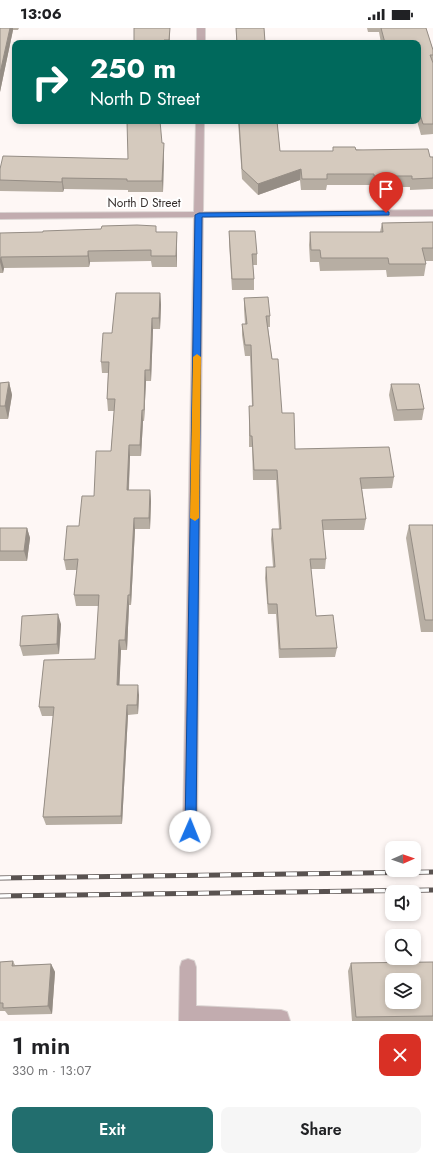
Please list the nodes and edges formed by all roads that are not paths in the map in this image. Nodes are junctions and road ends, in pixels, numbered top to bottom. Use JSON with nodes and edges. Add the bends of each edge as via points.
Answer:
{"nodes":[{"id":1,"x":202,"y":28,"type":"edge"},
{"id":2,"x":201,"y":40,"type":"edge"},
{"id":3,"x":200,"y":124,"type":"edge"},
{"id":4,"x":433,"y":213,"type":"edge"},
{"id":5,"x":199,"y":215,"type":"junction"},
{"id":6,"x":0,"y":216,"type":"edge"},
{"id":7,"x":190,"y":831,"type":"dead end"},
{"id":8,"x":188,"y":967,"type":"dead end"},
{"id":9,"x":187,"y":1017,"type":"edge"},
{"id":10,"x":282,"y":1021,"type":"edge"}],
"edges":[{"from":1,"to":2,"type":"street"},
{"from":3,"to":5,"type":"street"},
{"from":4,"to":5,"type":"street","name":"North D Street"},
{"from":5,"to":6,"type":"street","name":"North D Street"},
{"from":5,"to":7,"type":"street"},
{"from":8,"to":9,"type":"street"},
{"from":9,"to":10,"type":"street","via":[[282,1018]]}]}
